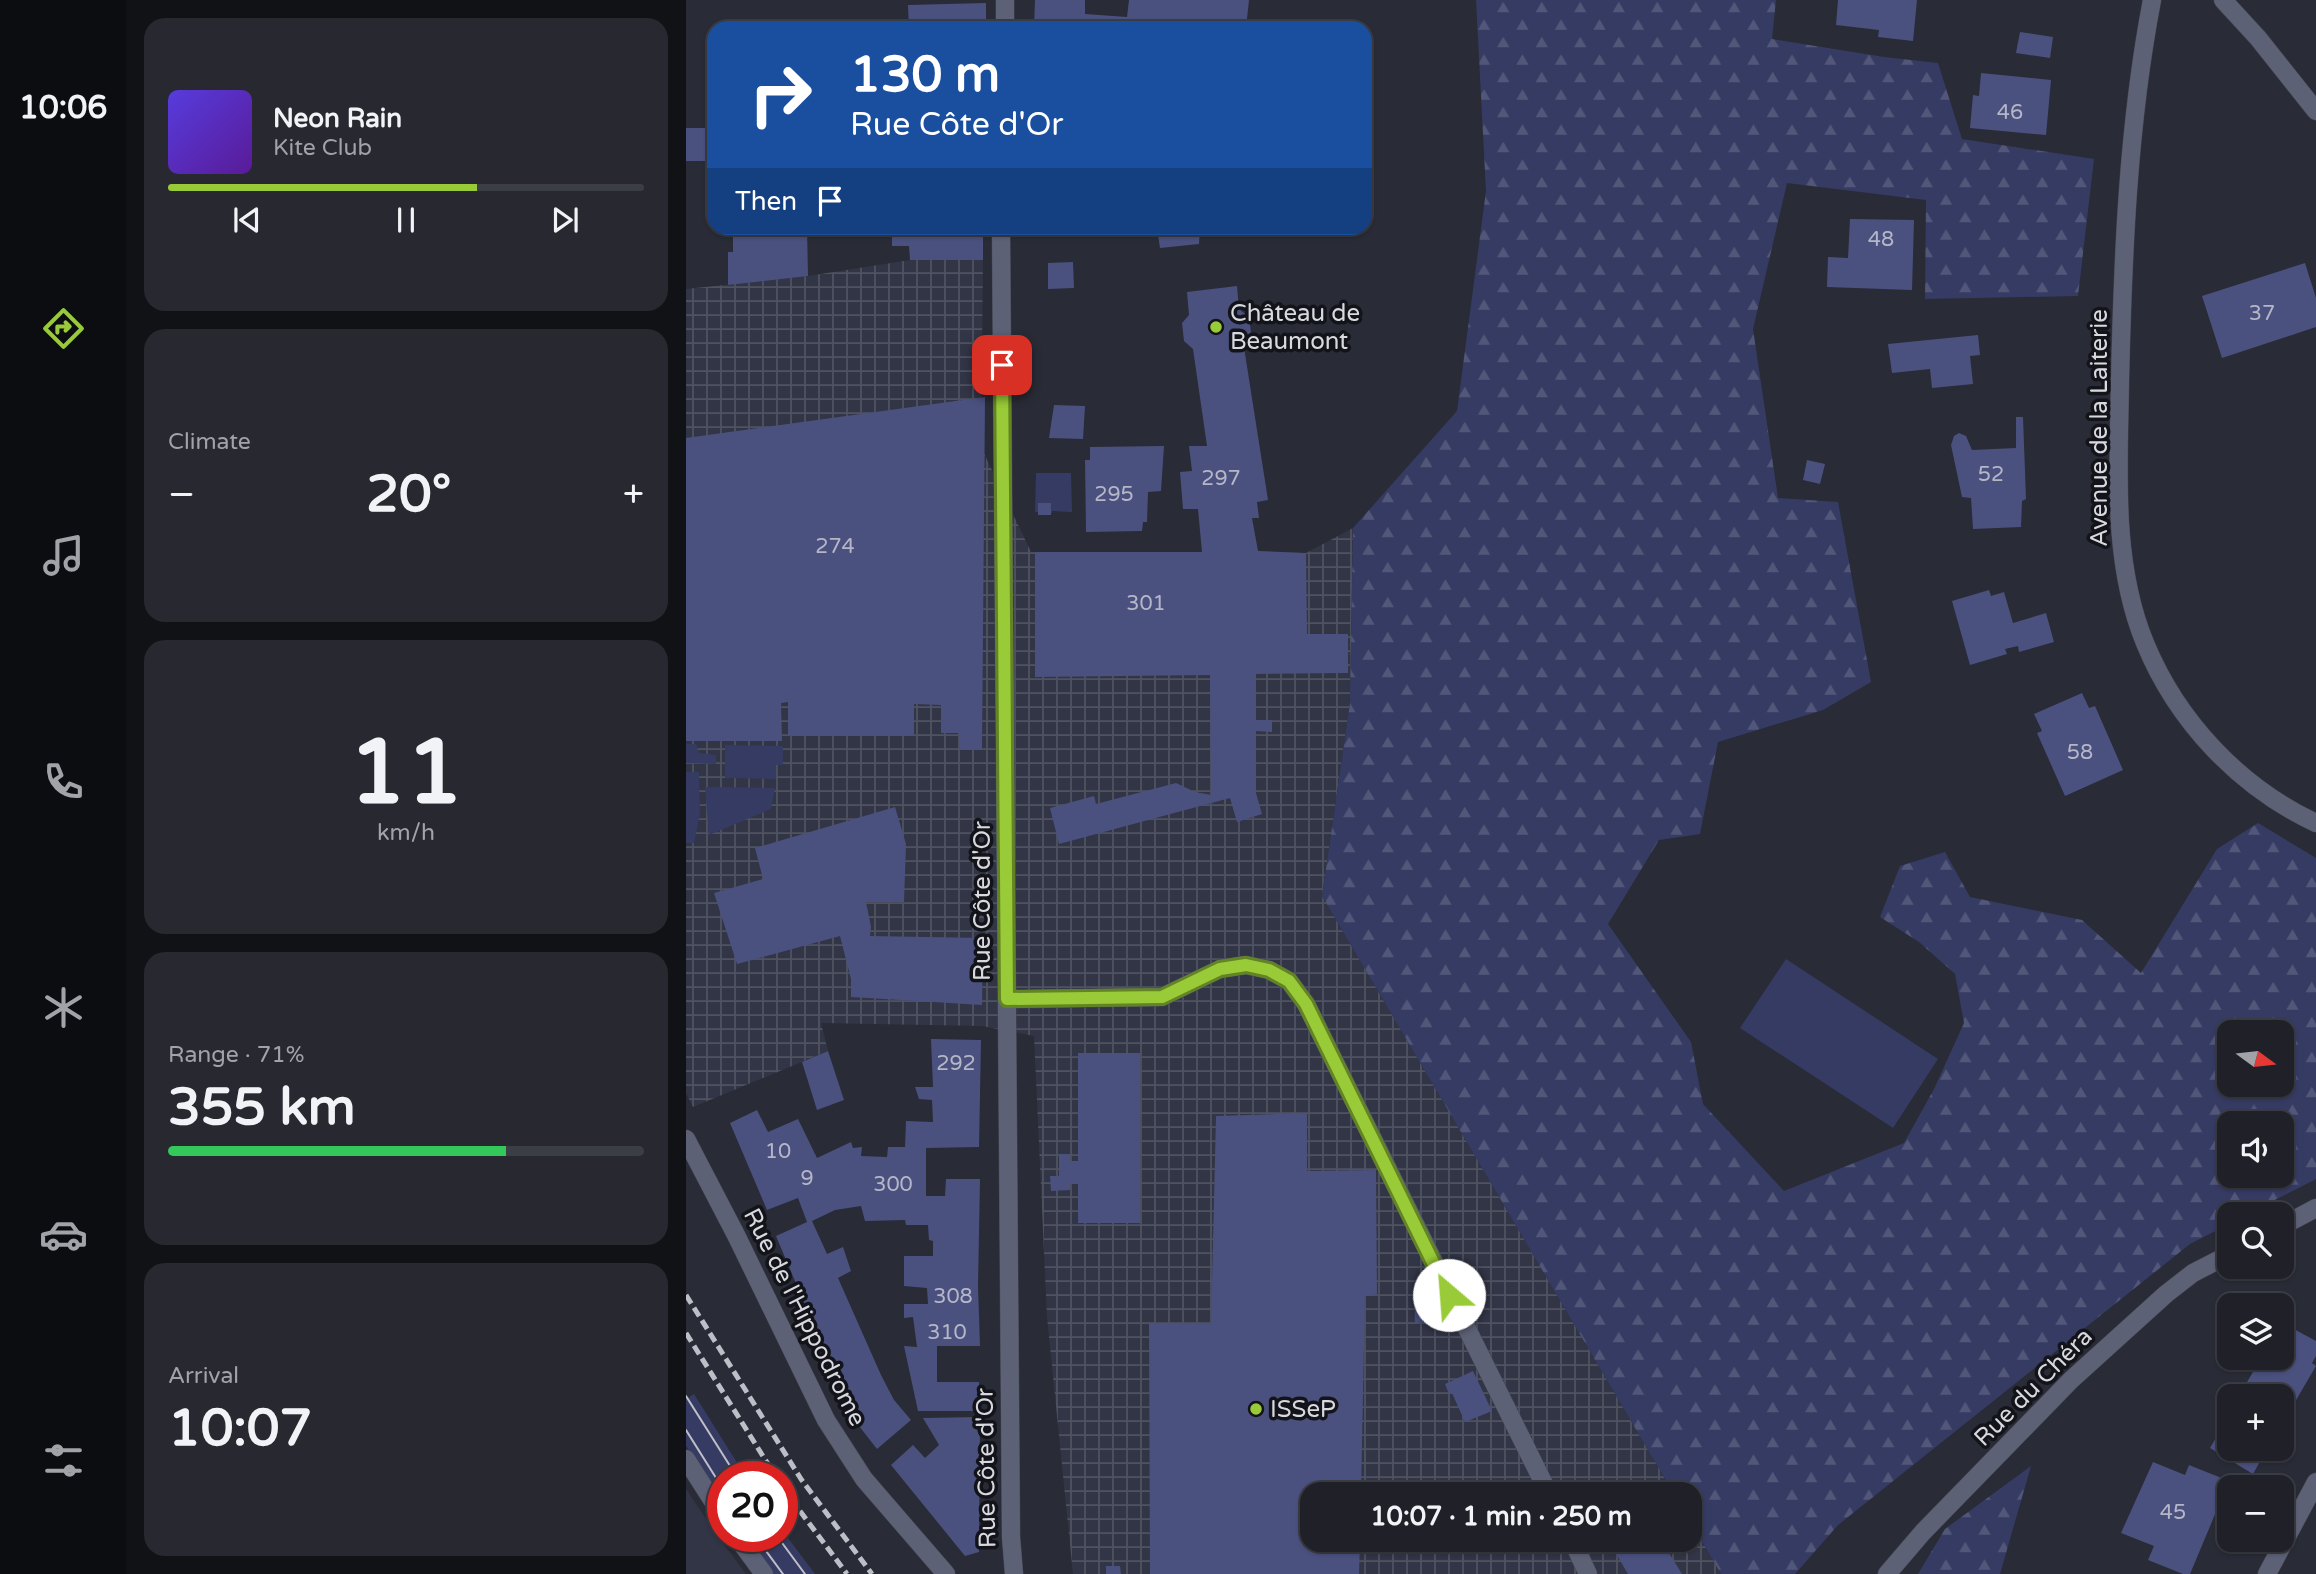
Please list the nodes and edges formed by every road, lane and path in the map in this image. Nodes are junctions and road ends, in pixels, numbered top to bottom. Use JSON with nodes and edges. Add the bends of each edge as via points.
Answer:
{"nodes":[{"id":1,"x":1005,"y":0,"type":"edge"},
{"id":2,"x":2152,"y":0,"type":"edge"},
{"id":3,"x":2223,"y":0,"type":"edge"},
{"id":4,"x":1005,"y":21,"type":"edge"},
{"id":5,"x":2316,"y":111,"type":"edge"},
{"id":6,"x":1002,"y":235,"type":"edge"},
{"id":7,"x":2316,"y":823,"type":"edge"},
{"id":8,"x":1007,"y":999,"type":"junction"},
{"id":9,"x":686,"y":1139,"type":"edge"},
{"id":10,"x":2316,"y":1208,"type":"edge"},
{"id":11,"x":2294,"y":1220,"type":"edge"},
{"id":12,"x":2217,"y":1261,"type":"edge"},
{"id":13,"x":686,"y":1459,"type":"edge"},
{"id":14,"x":1543,"y":1482,"type":"edge"},
{"id":15,"x":2316,"y":1482,"type":"edge"},
{"id":16,"x":707,"y":1492,"type":"edge"},
{"id":17,"x":748,"y":1552,"type":"edge"},
{"id":18,"x":1578,"y":1552,"type":"edge"},
{"id":19,"x":764,"y":1574,"type":"edge"},
{"id":20,"x":946,"y":1574,"type":"edge"},
{"id":21,"x":1014,"y":1574,"type":"edge"},
{"id":22,"x":1588,"y":1574,"type":"edge"},
{"id":23,"x":1886,"y":1574,"type":"edge"},
{"id":24,"x":2267,"y":1574,"type":"edge"}],
"edges":[{"from":1,"to":4,"type":"street"},
{"from":2,"to":7,"type":"street","name":"Avenue de la Laiterie","via":[[2133,134],[2123,304],[2119,467],[2125,571],[2145,643],[2191,724],[2241,776],[2271,799]]},
{"from":3,"to":5,"type":"street"},
{"from":6,"to":8,"type":"street","name":"Rue Côte d'Or"},
{"from":8,"to":14,"type":"street","via":[[1162,997],[1220,969],[1246,965],[1289,981],[1306,1004]]},
{"from":8,"to":21,"type":"street","name":"Rue Côte d'Or"},
{"from":9,"to":20,"type":"street","name":"Rue de l'Hippodrome","via":[[826,1420],[864,1479]]},
{"from":10,"to":11,"type":"street"},
{"from":12,"to":23,"type":"street","name":"Rue du Chéra","via":[[2166,1294],[2071,1380]]},
{"from":13,"to":16,"type":"street"},
{"from":15,"to":24,"type":"street"},
{"from":17,"to":19,"type":"street"},
{"from":18,"to":22,"type":"street"}]}
